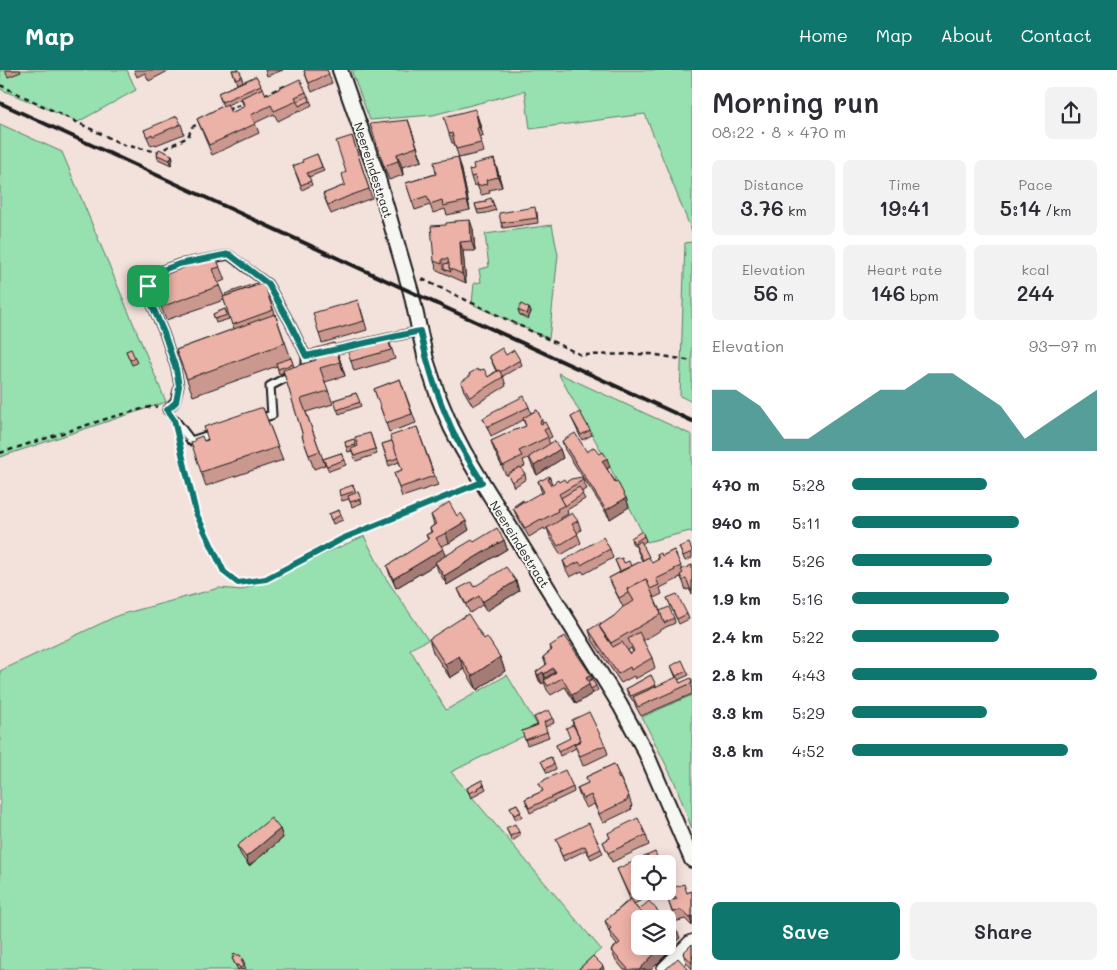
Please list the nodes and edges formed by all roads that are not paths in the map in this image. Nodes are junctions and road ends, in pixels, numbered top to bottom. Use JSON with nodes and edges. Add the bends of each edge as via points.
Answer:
{"nodes":[{"id":1,"x":340,"y":70,"type":"edge"},
{"id":2,"x":420,"y":331,"type":"junction"},
{"id":3,"x":306,"y":356,"type":"junction"},
{"id":4,"x":167,"y":410,"type":"road end"},
{"id":5,"x":174,"y":420,"type":"road end"},
{"id":6,"x":254,"y":420,"type":"edge"},
{"id":7,"x":218,"y":432,"type":"edge"},
{"id":8,"x":692,"y":860,"type":"edge"},
{"id":9,"x":692,"y":944,"type":"edge"},
{"id":10,"x":666,"y":970,"type":"edge"}],
"edges":[{"from":1,"to":2,"type":"street","name":"Neereindestraat","via":[[376,172]]},
{"from":2,"to":3,"type":"lane"},
{"from":2,"to":8,"type":"street","name":"Neereindestraat","via":[[426,360],[451,427],[638,737]]},
{"from":3,"to":4,"type":"lane","via":[[268,284],[229,254],[179,264],[152,274],[148,286],[151,303],[164,333],[179,386],[176,402]]},
{"from":3,"to":6,"type":"lane","via":[[306,368],[270,386],[272,415]]},
{"from":5,"to":7,"type":"lane","via":[[191,441]]},
{"from":9,"to":10,"type":"street"}]}
